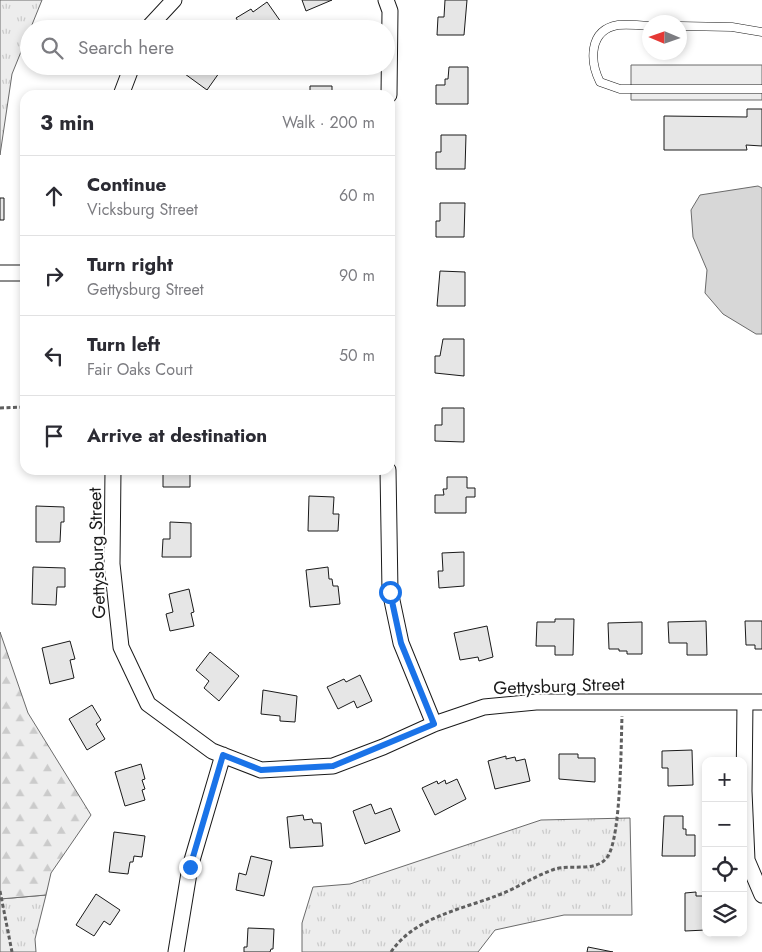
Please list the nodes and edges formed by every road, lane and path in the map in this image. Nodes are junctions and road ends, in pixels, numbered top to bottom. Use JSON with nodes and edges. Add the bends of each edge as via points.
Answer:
{"nodes":[{"id":1,"x":174,"y":0,"type":"edge"},
{"id":2,"x":386,"y":0,"type":"edge"},
{"id":3,"x":156,"y":20,"type":"edge"},
{"id":4,"x":390,"y":20,"type":"edge"},
{"id":5,"x":642,"y":26,"type":"edge"},
{"id":6,"x":687,"y":26,"type":"edge"},
{"id":7,"x":762,"y":32,"type":"edge"},
{"id":8,"x":129,"y":75,"type":"edge"},
{"id":9,"x":389,"y":75,"type":"edge"},
{"id":10,"x":762,"y":89,"type":"edge"},
{"id":11,"x":123,"y":90,"type":"edge"},
{"id":12,"x":389,"y":90,"type":"edge"},
{"id":13,"x":0,"y":273,"type":"edge"},
{"id":14,"x":20,"y":273,"type":"edge"},
{"id":15,"x":20,"y":407,"type":"edge"},
{"id":16,"x":0,"y":408,"type":"edge"},
{"id":17,"x":113,"y":475,"type":"edge"},
{"id":18,"x":388,"y":475,"type":"edge"},
{"id":19,"x":623,"y":702,"type":"junction"},
{"id":20,"x":745,"y":702,"type":"junction"},
{"id":21,"x":762,"y":702,"type":"edge"},
{"id":22,"x":434,"y":724,"type":"junction"},
{"id":23,"x":223,"y":755,"type":"junction"},
{"id":24,"x":0,"y":891,"type":"edge"},
{"id":25,"x":762,"y":895,"type":"edge"},
{"id":26,"x":12,"y":952,"type":"edge"},
{"id":27,"x":176,"y":952,"type":"edge"},
{"id":28,"x":391,"y":952,"type":"edge"}],
"edges":[{"from":1,"to":3,"type":"street"},
{"from":2,"to":4,"type":"street"},
{"from":5,"to":10,"type":"lane","via":[[616,25],[600,35],[592,49],[593,69],[600,82],[620,90]]},
{"from":6,"to":7,"type":"lane","via":[[732,27]]},
{"from":8,"to":11,"type":"street"},
{"from":9,"to":12,"type":"street"},
{"from":13,"to":14,"type":"street"},
{"from":15,"to":16,"type":"path"},
{"from":17,"to":23,"type":"street","name":"Gettysburg Street","via":[[112,564],[121,647],[148,704],[212,751]]},
{"from":18,"to":22,"type":"street","via":[[390,592],[401,643]]},
{"from":19,"to":20,"type":"street","name":"Gettysburg Street"},
{"from":19,"to":22,"type":"street","name":"Gettysburg Street","via":[[536,702],[484,706]]},
{"from":19,"to":28,"type":"path","via":[[616,823],[612,847],[603,861],[555,870],[497,896],[429,920],[399,940]]},
{"from":20,"to":21,"type":"street","name":"Gettysburg Street"},
{"from":20,"to":25,"type":"street","via":[[747,860]]},
{"from":22,"to":23,"type":"street","name":"Gettysburg Street","via":[[333,766],[261,770]]},
{"from":23,"to":27,"type":"street","via":[[190,867]]},
{"from":24,"to":26,"type":"path"}]}
